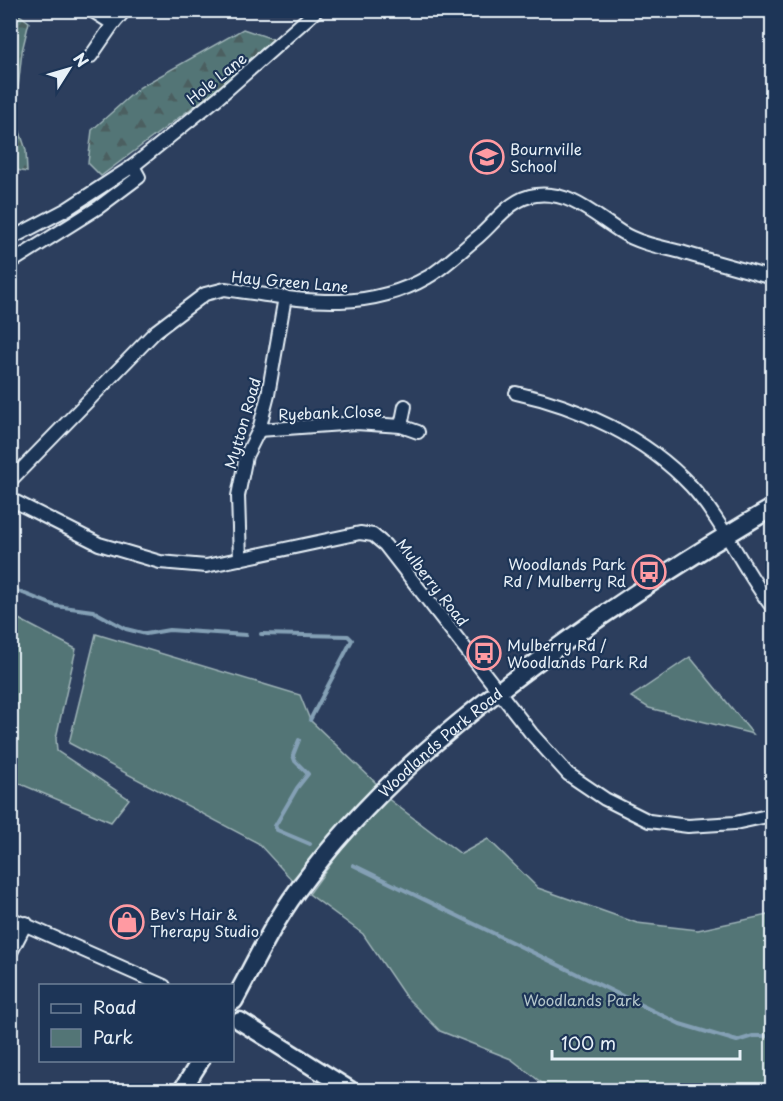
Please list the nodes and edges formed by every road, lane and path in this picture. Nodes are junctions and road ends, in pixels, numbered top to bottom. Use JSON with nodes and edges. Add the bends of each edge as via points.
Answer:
{"nodes":[{"id":1,"x":91,"y":10,"type":"edge"},
{"id":2,"x":125,"y":10,"type":"edge"},
{"id":3,"x":317,"y":10,"type":"edge"},
{"id":4,"x":113,"y":24,"type":"junction"},
{"id":5,"x":91,"y":56,"type":"dead end"},
{"id":6,"x":133,"y":166,"type":"junction"},
{"id":7,"x":10,"y":239,"type":"edge"},
{"id":8,"x":10,"y":263,"type":"edge"},
{"id":9,"x":772,"y":278,"type":"edge"},
{"id":10,"x":285,"y":297,"type":"junction"},
{"id":11,"x":516,"y":393,"type":"dead end"},
{"id":12,"x":405,"y":406,"type":"dead end"},
{"id":13,"x":401,"y":426,"type":"junction"},
{"id":14,"x":259,"y":430,"type":"junction"},
{"id":15,"x":418,"y":432,"type":"dead end"},
{"id":16,"x":10,"y":481,"type":"edge"},
{"id":17,"x":10,"y":499,"type":"edge"},
{"id":18,"x":772,"y":508,"type":"edge"},
{"id":19,"x":725,"y":535,"type":"junction"},
{"id":20,"x":240,"y":559,"type":"junction"},
{"id":21,"x":772,"y":607,"type":"edge"},
{"id":22,"x":499,"y":690,"type":"junction"},
{"id":23,"x":772,"y":815,"type":"edge"},
{"id":24,"x":10,"y":918,"type":"edge"},
{"id":25,"x":26,"y":923,"type":"junction"},
{"id":26,"x":10,"y":954,"type":"edge"},
{"id":27,"x":160,"y":984,"type":"edge"},
{"id":28,"x":234,"y":999,"type":"edge"},
{"id":29,"x":234,"y":1002,"type":"edge"},
{"id":30,"x":236,"y":1024,"type":"edge"},
{"id":31,"x":200,"y":1062,"type":"edge"},
{"id":32,"x":183,"y":1090,"type":"edge"},
{"id":33,"x":350,"y":1090,"type":"edge"}],
"edges":[{"from":1,"to":4,"type":"street"},
{"from":2,"to":4,"type":"street"},
{"from":3,"to":6,"type":"street","name":"Hole Lane"},
{"from":4,"to":5,"type":"street"},
{"from":6,"to":7,"type":"street","name":"Hole Lane"},
{"from":6,"to":8,"type":"street","via":[[139,177]]},
{"from":9,"to":10,"type":"street","name":"Hay Green Lane","via":[[643,242],[574,201],[535,195],[507,209],[429,276],[395,292],[353,302]]},
{"from":10,"to":14,"type":"street","name":"Mytton Road"},
{"from":10,"to":16,"type":"street","name":"Hay Green Lane","via":[[225,289],[205,294],[156,332]]},
{"from":11,"to":19,"type":"street","via":[[556,403],[625,434],[691,486]]},
{"from":12,"to":13,"type":"street","name":"Ryebank Close"},
{"from":13,"to":14,"type":"street","name":"Ryebank Close","via":[[356,423]]},
{"from":13,"to":15,"type":"street","name":"Ryebank Close"},
{"from":14,"to":20,"type":"street","name":"Mytton Road","via":[[246,456],[238,496]]},
{"from":17,"to":20,"type":"street","name":"Mulberry Road","via":[[99,544],[160,562],[206,566]]},
{"from":18,"to":19,"type":"street","name":"Woodlands Park Road"},
{"from":19,"to":21,"type":"street"},
{"from":19,"to":22,"type":"street","name":"Woodlands Park Road","via":[[607,611]]},
{"from":20,"to":22,"type":"street","name":"Mulberry Road","via":[[348,533],[373,535],[385,545]]},
{"from":22,"to":23,"type":"street","name":"Mulberry Road","via":[[568,774],[605,799],[649,821],[688,826],[735,823]]},
{"from":22,"to":28,"type":"street","name":"Woodlands Park Road","via":[[408,764],[344,831],[296,892]]},
{"from":24,"to":25,"type":"street"},
{"from":25,"to":26,"type":"street"},
{"from":25,"to":27,"type":"street"},
{"from":29,"to":30,"type":"street","via":[[240,1008]]},
{"from":30,"to":33,"type":"street"},
{"from":31,"to":32,"type":"street"}]}
